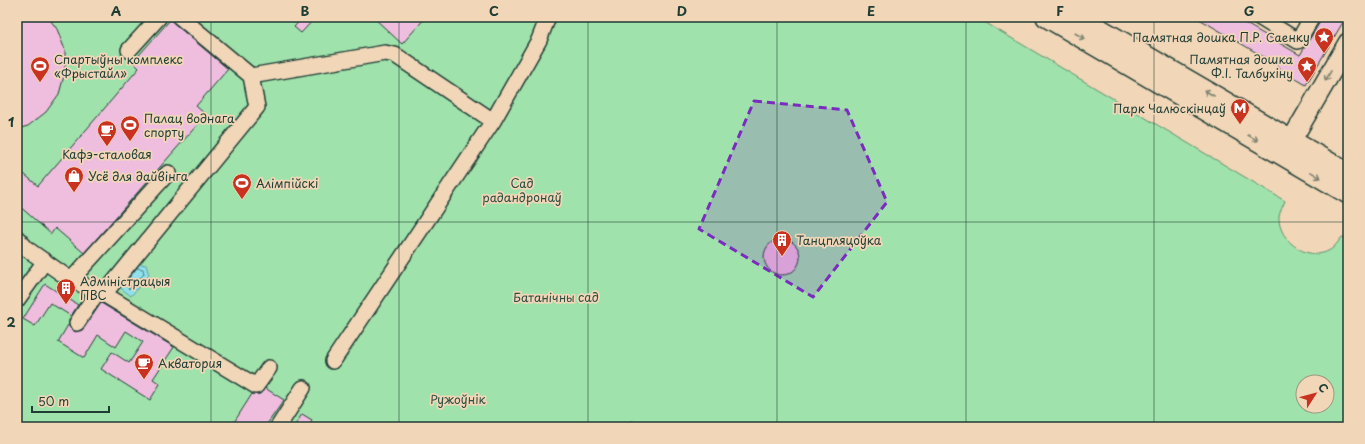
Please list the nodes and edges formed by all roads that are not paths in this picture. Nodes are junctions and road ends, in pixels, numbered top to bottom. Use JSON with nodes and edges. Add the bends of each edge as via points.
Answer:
{"nodes":[{"id":1,"x":159,"y":17,"type":"edge"},
{"id":2,"x":180,"y":17,"type":"edge"},
{"id":3,"x":548,"y":17,"type":"edge"},
{"id":4,"x":1046,"y":17,"type":"edge"},
{"id":5,"x":1080,"y":17,"type":"edge"},
{"id":6,"x":1259,"y":17,"type":"edge"},
{"id":7,"x":1312,"y":17,"type":"edge"},
{"id":8,"x":1348,"y":43,"type":"edge"},
{"id":9,"x":129,"y":50,"type":"dead end"},
{"id":10,"x":251,"y":76,"type":"junction"},
{"id":11,"x":493,"y":121,"type":"junction"},
{"id":12,"x":1288,"y":149,"type":"junction"},
{"id":13,"x":168,"y":173,"type":"dead end"},
{"id":14,"x":1348,"y":173,"type":"edge"},
{"id":15,"x":1348,"y":194,"type":"edge"},
{"id":16,"x":17,"y":238,"type":"edge"},
{"id":17,"x":45,"y":261,"type":"junction"},
{"id":18,"x":71,"y":280,"type":"junction"},
{"id":19,"x":103,"y":290,"type":"junction"},
{"id":20,"x":17,"y":300,"type":"edge"},
{"id":21,"x":77,"y":324,"type":"dead end"},
{"id":22,"x":334,"y":361,"type":"dead end"},
{"id":23,"x":269,"y":368,"type":"dead end"},
{"id":24,"x":303,"y":388,"type":"dead end"},
{"id":25,"x":278,"y":427,"type":"edge"}],
"edges":[{"from":1,"to":9,"type":"lane"},
{"from":2,"to":10,"type":"lane"},
{"from":3,"to":11,"type":"lane","via":[[535,46]]},
{"from":4,"to":12,"type":"main road","one_way":true},
{"from":12,"to":5,"type":"main road","one_way":true},
{"from":6,"to":7,"type":"lane","via":[[1298,41]]},
{"from":8,"to":12,"type":"main road","one_way":true},
{"from":10,"to":11,"type":"lane","via":[[385,53],[395,56]]},
{"from":10,"to":19,"type":"lane","via":[[257,107]]},
{"from":11,"to":22,"type":"lane"},
{"from":12,"to":14,"type":"main road"},
{"from":12,"to":15,"type":"main road","one_way":true},
{"from":13,"to":18,"type":"lane"},
{"from":16,"to":17,"type":"lane","via":[[27,249]]},
{"from":17,"to":18,"type":"lane"},
{"from":17,"to":20,"type":"lane"},
{"from":18,"to":19,"type":"lane"},
{"from":19,"to":21,"type":"lane"},
{"from":19,"to":23,"type":"lane","via":[[256,386]]},
{"from":24,"to":25,"type":"lane"}]}
